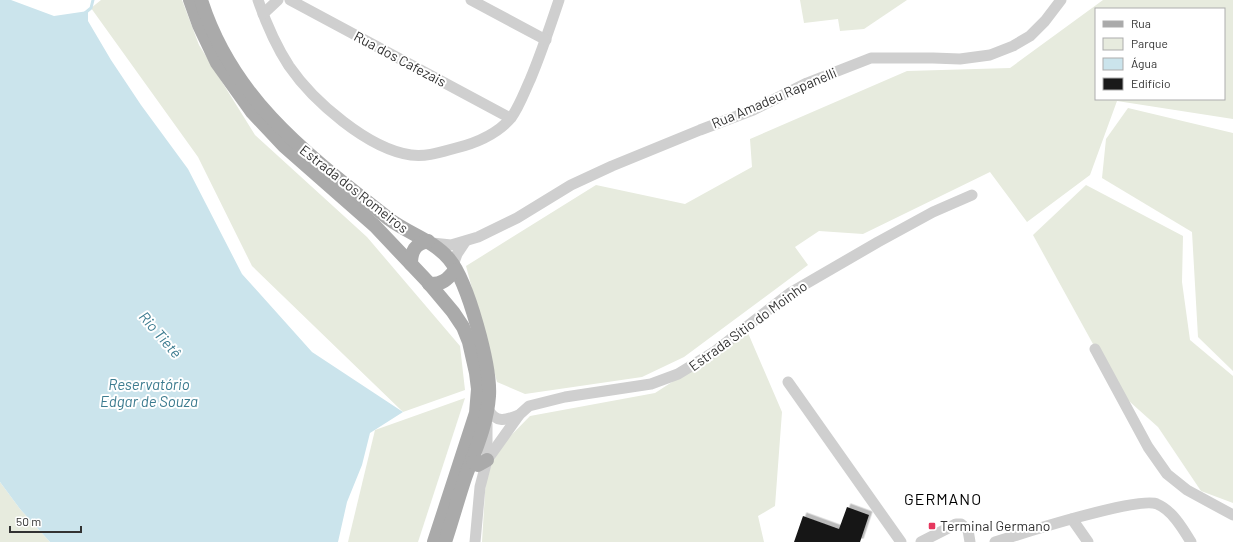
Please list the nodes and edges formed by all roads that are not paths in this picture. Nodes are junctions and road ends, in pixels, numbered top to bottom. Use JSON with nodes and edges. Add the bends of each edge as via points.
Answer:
{"nodes":[{"id":1,"x":190,"y":0,"type":"edge"},
{"id":2,"x":201,"y":0,"type":"edge"},
{"id":3,"x":258,"y":0,"type":"edge"},
{"id":4,"x":278,"y":0,"type":"edge"},
{"id":5,"x":290,"y":0,"type":"edge"},
{"id":6,"x":471,"y":0,"type":"edge"},
{"id":7,"x":559,"y":0,"type":"edge"},
{"id":8,"x":1061,"y":0,"type":"edge"},
{"id":9,"x":262,"y":14,"type":"junction"},
{"id":10,"x":546,"y":40,"type":"junction"},
{"id":11,"x":510,"y":118,"type":"junction"},
{"id":12,"x":972,"y":195,"type":"dead end"},
{"id":13,"x":430,"y":242,"type":"junction"},
{"id":14,"x":466,"y":242,"type":"junction"},
{"id":15,"x":411,"y":264,"type":"junction"},
{"id":16,"x":454,"y":268,"type":"junction"},
{"id":17,"x":429,"y":284,"type":"junction"},
{"id":18,"x":1095,"y":349,"type":"dead end"},
{"id":19,"x":788,"y":382,"type":"dead end"},
{"id":20,"x":487,"y":414,"type":"junction"},
{"id":21,"x":519,"y":415,"type":"junction"},
{"id":22,"x":472,"y":428,"type":"junction"},
{"id":23,"x":487,"y":460,"type":"junction"},
{"id":24,"x":473,"y":462,"type":"junction"},
{"id":25,"x":480,"y":487,"type":"junction"},
{"id":26,"x":1233,"y":515,"type":"edge"},
{"id":27,"x":1072,"y":520,"type":"junction"},
{"id":28,"x":1001,"y":541,"type":"edge"},
{"id":29,"x":434,"y":542,"type":"edge"},
{"id":30,"x":445,"y":542,"type":"edge"},
{"id":31,"x":475,"y":542,"type":"edge"},
{"id":32,"x":901,"y":542,"type":"edge"},
{"id":33,"x":921,"y":542,"type":"edge"},
{"id":34,"x":970,"y":542,"type":"edge"},
{"id":35,"x":1088,"y":542,"type":"edge"},
{"id":36,"x":1192,"y":542,"type":"edge"}],
"edges":[{"from":1,"to":15,"type":"main road","name":"Estrada dos Romeiros","via":[[217,63],[252,112],[284,146],[375,226]]},
{"from":2,"to":13,"type":"main road","name":"Estrada dos Romeiros","via":[[226,58],[263,111],[294,141],[390,220],[414,236]]},
{"from":3,"to":9,"type":"street"},
{"from":4,"to":9,"type":"street"},
{"from":5,"to":11,"type":"street","name":"Rua dos Cafezais"},
{"from":6,"to":10,"type":"street"},
{"from":7,"to":10,"type":"street"},
{"from":8,"to":14,"type":"street","name":"Rua Amadeu Rapanelli","via":[[1030,36],[1013,46],[990,55],[960,59],[870,58],[807,83],[753,110],[612,166],[571,185],[517,218]]},
{"from":9,"to":11,"type":"street","via":[[289,66],[302,82],[359,134],[376,144],[411,155],[438,153],[482,139],[495,132]]},
{"from":10,"to":11,"type":"street","via":[[521,100]]},
{"from":12,"to":21,"type":"street","name":"Estrada Sítio do Moinho","via":[[933,212],[790,293],[714,352],[678,374],[635,387],[549,400],[529,406]]},
{"from":13,"to":14,"type":"street","name":"Rua Amadeu Rapanelli","via":[[451,245]]},
{"from":13,"to":15,"type":"main road","via":[[418,245],[414,249]]},
{"from":13,"to":16,"type":"main road","name":"Estrada dos Romeiros"},
{"from":14,"to":16,"type":"street","via":[[458,254]]},
{"from":15,"to":17,"type":"main road","name":"Estrada dos Romeiros"},
{"from":16,"to":17,"type":"main road","via":[[445,281],[437,285]]},
{"from":16,"to":20,"type":"main road","name":"Estrada dos Romeiros","via":[[467,296],[484,353],[489,393]]},
{"from":17,"to":22,"type":"main road","name":"Estrada dos Romeiros","via":[[453,312],[469,342],[478,389]]},
{"from":18,"to":26,"type":"street","via":[[1148,447],[1167,474],[1187,490]]},
{"from":19,"to":32,"type":"street"},
{"from":20,"to":21,"type":"street","via":[[502,421]]},
{"from":20,"to":23,"type":"street"},
{"from":20,"to":24,"type":"main road","name":"Estrada dos Romeiros"},
{"from":21,"to":23,"type":"street","name":"Estrada Sítio do Moinho"},
{"from":22,"to":24,"type":"main road"},
{"from":22,"to":29,"type":"main road","name":"Estrada dos Romeiros"},
{"from":23,"to":24,"type":"main road","via":[[478,465]]},
{"from":23,"to":25,"type":"street"},
{"from":24,"to":25,"type":"street"},
{"from":24,"to":30,"type":"main road","name":"Estrada dos Romeiros"},
{"from":25,"to":31,"type":"street"},
{"from":27,"to":28,"type":"street"},
{"from":27,"to":35,"type":"street"},
{"from":27,"to":36,"type":"street","via":[[1132,504],[1157,504],[1170,514]]},
{"from":33,"to":34,"type":"street","via":[[956,524],[961,524],[968,530]]}]}
